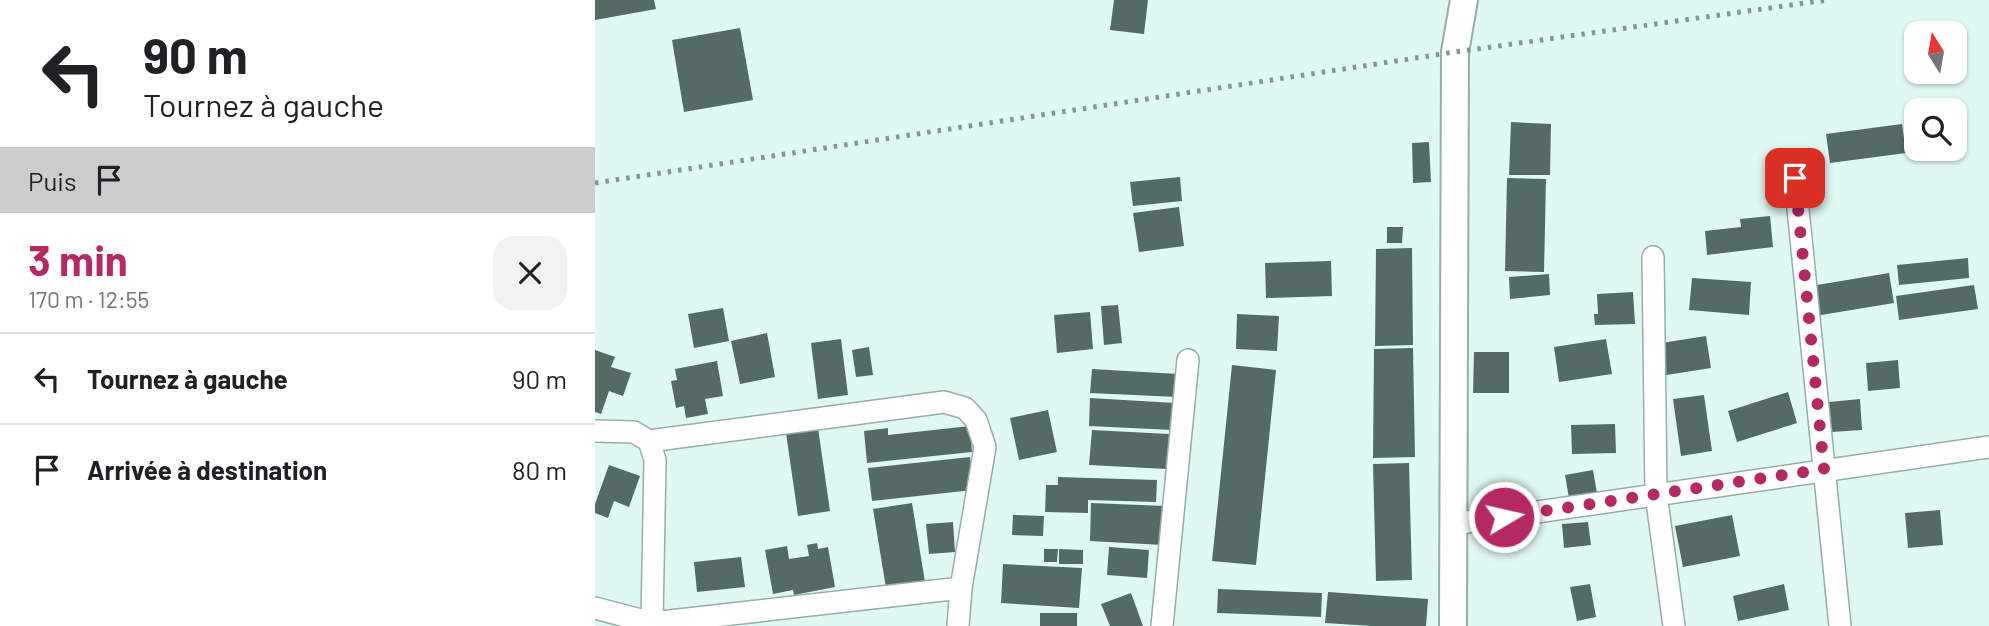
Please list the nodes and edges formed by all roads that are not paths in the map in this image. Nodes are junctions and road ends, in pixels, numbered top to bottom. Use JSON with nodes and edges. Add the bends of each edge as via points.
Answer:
{"nodes":[{"id":1,"x":1464,"y":0,"type":"edge"},
{"id":2,"x":1795,"y":178,"type":"dead end"},
{"id":3,"x":1653,"y":257,"type":"dead end"},
{"id":4,"x":1188,"y":360,"type":"dead end"},
{"id":5,"x":595,"y":431,"type":"edge"},
{"id":6,"x":649,"y":441,"type":"junction"},
{"id":7,"x":1989,"y":447,"type":"edge"},
{"id":8,"x":1824,"y":469,"type":"junction"},
{"id":9,"x":1656,"y":494,"type":"junction"},
{"id":10,"x":1453,"y":524,"type":"junction"},
{"id":11,"x":961,"y":587,"type":"junction"},
{"id":12,"x":595,"y":608,"type":"edge"},
{"id":13,"x":652,"y":624,"type":"edge"},
{"id":14,"x":958,"y":626,"type":"edge"},
{"id":15,"x":1162,"y":626,"type":"edge"},
{"id":16,"x":1453,"y":626,"type":"edge"},
{"id":17,"x":1674,"y":626,"type":"edge"},
{"id":18,"x":1840,"y":626,"type":"edge"}],
"edges":[{"from":1,"to":10,"type":"street","via":[[1455,52]]},
{"from":2,"to":8,"type":"street"},
{"from":3,"to":9,"type":"street"},
{"from":4,"to":15,"type":"street"},
{"from":5,"to":6,"type":"street","via":[[634,432]]},
{"from":6,"to":11,"type":"street","via":[[944,402],[965,408],[976,420],[985,447]]},
{"from":6,"to":13,"type":"street","via":[[655,460]]},
{"from":7,"to":8,"type":"street"},
{"from":8,"to":9,"type":"street"},
{"from":8,"to":18,"type":"street"},
{"from":9,"to":10,"type":"street"},
{"from":9,"to":17,"type":"street"},
{"from":10,"to":16,"type":"street"},
{"from":11,"to":13,"type":"street"},
{"from":11,"to":14,"type":"street"},
{"from":12,"to":13,"type":"street"}]}
